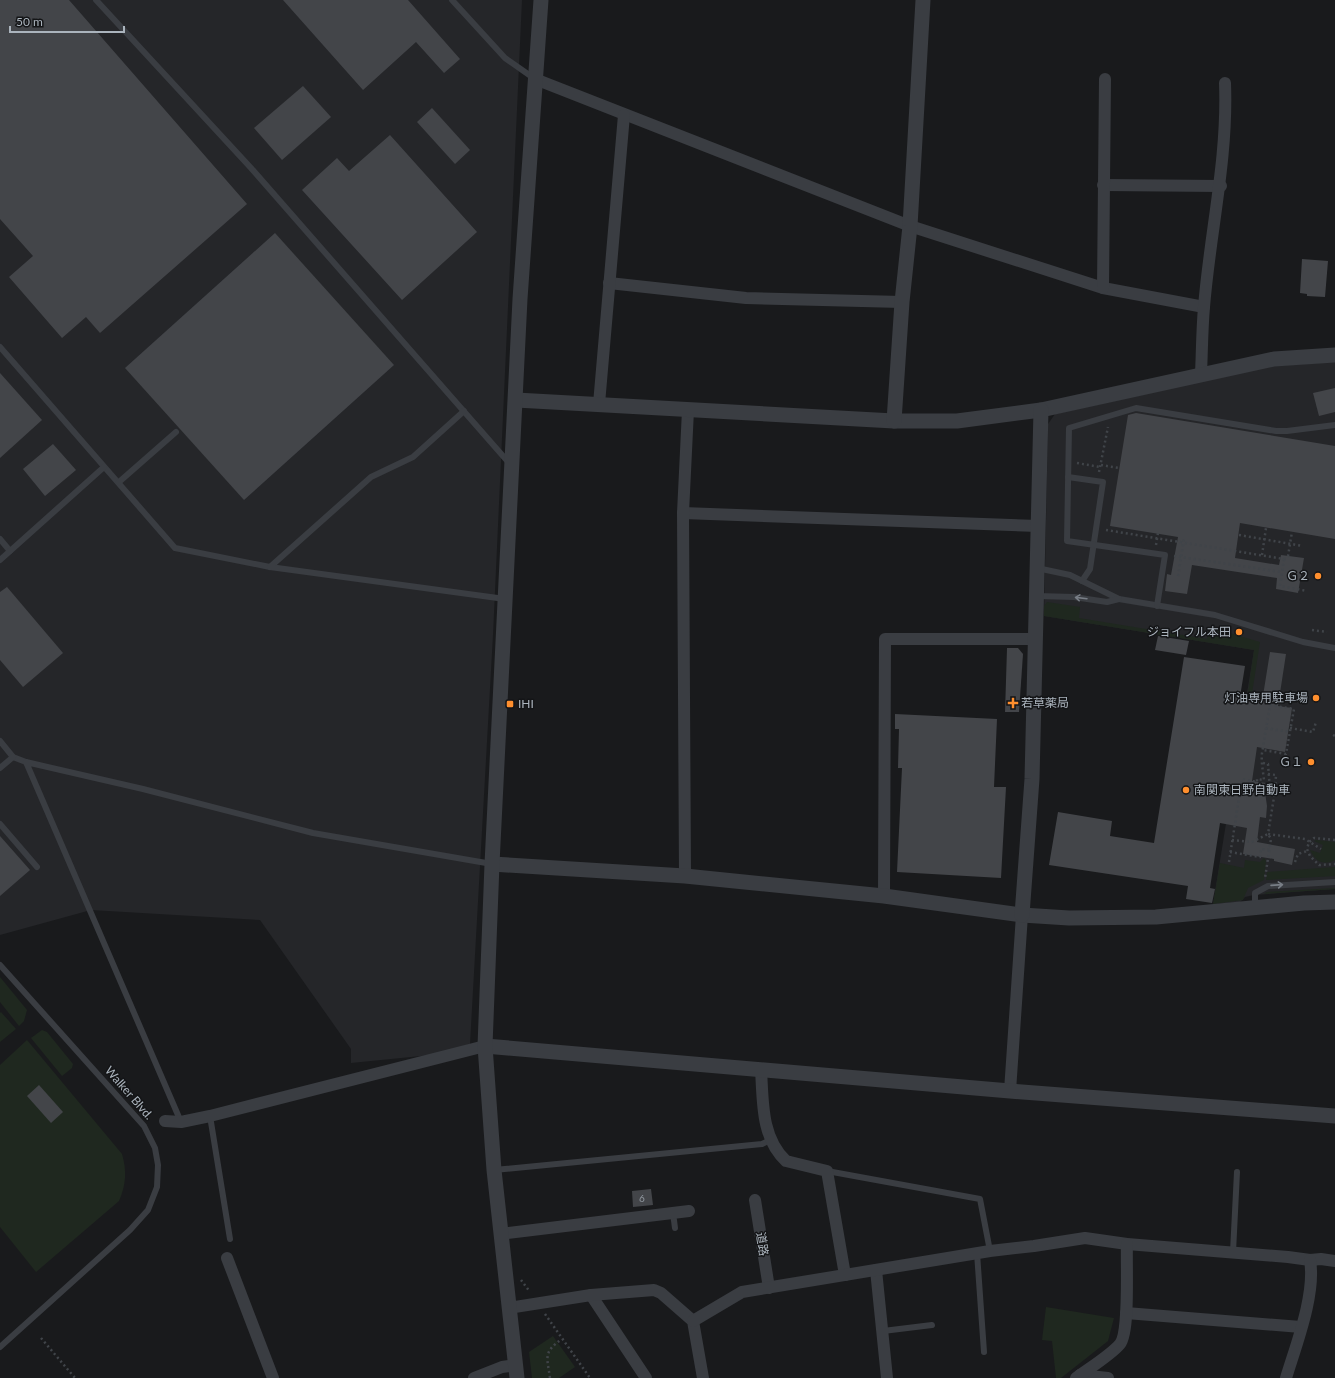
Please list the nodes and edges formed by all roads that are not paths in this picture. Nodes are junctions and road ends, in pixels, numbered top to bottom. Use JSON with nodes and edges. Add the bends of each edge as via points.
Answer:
{"nodes":[{"id":1,"x":96,"y":0,"type":"edge"},
{"id":2,"x":452,"y":0,"type":"edge"},
{"id":3,"x":541,"y":0,"type":"edge"},
{"id":4,"x":923,"y":0,"type":"edge"},
{"id":5,"x":1105,"y":78,"type":"dead end"},
{"id":6,"x":536,"y":79,"type":"junction"},
{"id":7,"x":1225,"y":83,"type":"dead end"},
{"id":8,"x":624,"y":115,"type":"junction"},
{"id":9,"x":1103,"y":185,"type":"junction"},
{"id":10,"x":1221,"y":186,"type":"junction"},
{"id":11,"x":910,"y":226,"type":"junction"},
{"id":12,"x":609,"y":283,"type":"junction"},
{"id":13,"x":1103,"y":288,"type":"junction"},
{"id":14,"x":902,"y":302,"type":"junction"},
{"id":15,"x":1204,"y":307,"type":"junction"},
{"id":16,"x":0,"y":347,"type":"edge"},
{"id":17,"x":1335,"y":355,"type":"edge"},
{"id":18,"x":1201,"y":374,"type":"junction"},
{"id":19,"x":516,"y":400,"type":"junction"},
{"id":20,"x":599,"y":404,"type":"junction"},
{"id":21,"x":688,"y":410,"type":"junction"},
{"id":22,"x":1041,"y":410,"type":"junction"},
{"id":23,"x":464,"y":411,"type":"junction"},
{"id":24,"x":894,"y":421,"type":"junction"},
{"id":25,"x":1335,"y":425,"type":"edge"},
{"id":26,"x":176,"y":432,"type":"dead end"},
{"id":27,"x":104,"y":467,"type":"junction"},
{"id":28,"x":512,"y":467,"type":"junction"},
{"id":29,"x":1068,"y":477,"type":"junction"},
{"id":30,"x":119,"y":482,"type":"junction"},
{"id":31,"x":683,"y":513,"type":"junction"},
{"id":32,"x":1038,"y":526,"type":"junction"},
{"id":33,"x":0,"y":539,"type":"edge"},
{"id":34,"x":1094,"y":546,"type":"junction"},
{"id":35,"x":10,"y":552,"type":"junction"},
{"id":36,"x":0,"y":560,"type":"edge"},
{"id":37,"x":270,"y":567,"type":"junction"},
{"id":38,"x":1037,"y":568,"type":"junction"},
{"id":39,"x":1082,"y":581,"type":"junction"},
{"id":40,"x":1036,"y":596,"type":"junction"},
{"id":41,"x":506,"y":599,"type":"junction"},
{"id":42,"x":1119,"y":599,"type":"junction"},
{"id":43,"x":1157,"y":606,"type":"junction"},
{"id":44,"x":1035,"y":639,"type":"junction"},
{"id":45,"x":1335,"y":648,"type":"edge"},
{"id":46,"x":0,"y":741,"type":"edge"},
{"id":47,"x":13,"y":757,"type":"junction"},
{"id":48,"x":26,"y":762,"type":"junction"},
{"id":49,"x":0,"y":768,"type":"edge"},
{"id":50,"x":0,"y":824,"type":"edge"},
{"id":51,"x":492,"y":864,"type":"junction"},
{"id":52,"x":36,"y":867,"type":"dead end"},
{"id":53,"x":685,"y":876,"type":"junction"},
{"id":54,"x":1335,"y":882,"type":"edge"},
{"id":55,"x":884,"y":896,"type":"junction"},
{"id":56,"x":1335,"y":902,"type":"edge"},
{"id":57,"x":1255,"y":908,"type":"junction"},
{"id":58,"x":1022,"y":915,"type":"junction"},
{"id":59,"x":0,"y":965,"type":"edge"},
{"id":60,"x":485,"y":1046,"type":"junction"},
{"id":61,"x":761,"y":1070,"type":"junction"},
{"id":62,"x":1010,"y":1091,"type":"junction"},
{"id":63,"x":210,"y":1116,"type":"junction"},
{"id":64,"x":1335,"y":1116,"type":"edge"},
{"id":65,"x":166,"y":1121,"type":"dead end"},
{"id":66,"x":181,"y":1122,"type":"junction"},
{"id":67,"x":772,"y":1139,"type":"junction"},
{"id":68,"x":494,"y":1170,"type":"junction"},
{"id":69,"x":827,"y":1171,"type":"junction"},
{"id":70,"x":1237,"y":1172,"type":"dead end"},
{"id":71,"x":755,"y":1200,"type":"dead end"},
{"id":72,"x":689,"y":1211,"type":"dead end"},
{"id":73,"x":673,"y":1213,"type":"junction"},
{"id":74,"x":675,"y":1228,"type":"dead end"},
{"id":75,"x":500,"y":1234,"type":"junction"},
{"id":76,"x":230,"y":1239,"type":"dead end"},
{"id":77,"x":1127,"y":1244,"type":"junction"},
{"id":78,"x":990,"y":1251,"type":"junction"},
{"id":79,"x":1233,"y":1252,"type":"junction"},
{"id":80,"x":977,"y":1253,"type":"junction"},
{"id":81,"x":227,"y":1258,"type":"dead end"},
{"id":82,"x":1310,"y":1260,"type":"junction"},
{"id":83,"x":1335,"y":1261,"type":"edge"},
{"id":84,"x":876,"y":1270,"type":"junction"},
{"id":85,"x":845,"y":1275,"type":"junction"},
{"id":86,"x":769,"y":1288,"type":"junction"},
{"id":87,"x":591,"y":1295,"type":"junction"},
{"id":88,"x":508,"y":1308,"type":"junction"},
{"id":89,"x":1126,"y":1313,"type":"junction"},
{"id":90,"x":693,"y":1321,"type":"junction"},
{"id":91,"x":932,"y":1325,"type":"dead end"},
{"id":92,"x":1301,"y":1328,"type":"junction"},
{"id":93,"x":883,"y":1331,"type":"junction"},
{"id":94,"x":0,"y":1347,"type":"edge"},
{"id":95,"x":984,"y":1352,"type":"dead end"},
{"id":96,"x":516,"y":1371,"type":"edge"},
{"id":97,"x":1078,"y":1376,"type":"edge"},
{"id":98,"x":273,"y":1378,"type":"edge"},
{"id":99,"x":474,"y":1378,"type":"edge"},
{"id":100,"x":646,"y":1378,"type":"edge"},
{"id":101,"x":703,"y":1378,"type":"edge"},
{"id":102,"x":887,"y":1378,"type":"edge"},
{"id":103,"x":1108,"y":1378,"type":"edge"},
{"id":104,"x":1286,"y":1378,"type":"edge"}],
"edges":[{"from":1,"to":23,"type":"lane","via":[[251,168]]},
{"from":2,"to":6,"type":"lane","via":[[505,58]]},
{"from":3,"to":6,"type":"street"},
{"from":4,"to":11,"type":"street"},
{"from":5,"to":9,"type":"street"},
{"from":6,"to":8,"type":"street"},
{"from":6,"to":19,"type":"street","via":[[520,299]]},
{"from":7,"to":10,"type":"street","via":[[1227,117]]},
{"from":8,"to":11,"type":"street"},
{"from":8,"to":12,"type":"street"},
{"from":9,"to":10,"type":"street"},
{"from":9,"to":13,"type":"street"},
{"from":10,"to":15,"type":"street"},
{"from":11,"to":13,"type":"street"},
{"from":11,"to":14,"type":"street"},
{"from":12,"to":14,"type":"street","via":[[746,298]]},
{"from":12,"to":20,"type":"street"},
{"from":13,"to":15,"type":"street"},
{"from":14,"to":24,"type":"street"},
{"from":15,"to":18,"type":"street"},
{"from":16,"to":27,"type":"lane"},
{"from":17,"to":18,"type":"street","via":[[1274,359]]},
{"from":18,"to":22,"type":"street"},
{"from":19,"to":20,"type":"street"},
{"from":19,"to":28,"type":"street"},
{"from":20,"to":21,"type":"street"},
{"from":21,"to":24,"type":"street"},
{"from":21,"to":31,"type":"street"},
{"from":22,"to":24,"type":"street","via":[[957,421]]},
{"from":22,"to":32,"type":"street"},
{"from":23,"to":28,"type":"lane"},
{"from":23,"to":37,"type":"lane","via":[[413,457],[371,477]]},
{"from":25,"to":29,"type":"lane","via":[[1282,431],[1136,408],[1069,428]]},
{"from":26,"to":30,"type":"lane"},
{"from":27,"to":30,"type":"lane"},
{"from":27,"to":35,"type":"lane"},
{"from":28,"to":41,"type":"street"},
{"from":29,"to":34,"type":"lane","via":[[1067,541]]},
{"from":29,"to":34,"type":"lane","via":[[1103,482]]},
{"from":30,"to":37,"type":"lane","via":[[175,548]]},
{"from":31,"to":32,"type":"street"},
{"from":31,"to":53,"type":"street"},
{"from":32,"to":38,"type":"street"},
{"from":33,"to":35,"type":"lane"},
{"from":34,"to":39,"type":"lane","via":[[1090,568]]},
{"from":34,"to":43,"type":"lane","via":[[1098,544],[1165,555]]},
{"from":35,"to":36,"type":"lane"},
{"from":37,"to":41,"type":"lane"},
{"from":38,"to":39,"type":"lane","via":[[1070,575]]},
{"from":38,"to":40,"type":"street"},
{"from":39,"to":42,"type":"lane"},
{"from":42,"to":40,"type":"lane","one_way":true,"via":[[1107,602],[1074,597]]},
{"from":40,"to":44,"type":"street"},
{"from":41,"to":51,"type":"street"},
{"from":42,"to":43,"type":"lane"},
{"from":43,"to":45,"type":"lane","via":[[1215,615],[1303,642]]},
{"from":44,"to":55,"type":"street","via":[[885,639]]},
{"from":44,"to":58,"type":"street","via":[[1032,779]]},
{"from":46,"to":47,"type":"lane"},
{"from":47,"to":48,"type":"lane"},
{"from":47,"to":49,"type":"lane"},
{"from":48,"to":51,"type":"lane","via":[[313,833]]},
{"from":48,"to":66,"type":"lane"},
{"from":50,"to":52,"type":"lane"},
{"from":51,"to":53,"type":"street"},
{"from":51,"to":60,"type":"street"},
{"from":53,"to":55,"type":"street"},
{"from":57,"to":54,"type":"lane","one_way":true,"via":[[1255,893],[1268,886]]},
{"from":55,"to":58,"type":"street"},
{"from":56,"to":57,"type":"street"},
{"from":57,"to":58,"type":"street","via":[[1113,919]]},
{"from":58,"to":62,"type":"street"},
{"from":59,"to":94,"type":"lane","name":"Walker Blvd.","via":[[144,1126],[155,1148],[158,1165],[156,1187],[148,1210],[130,1230]]},
{"from":60,"to":61,"type":"street"},
{"from":60,"to":63,"type":"street"},
{"from":60,"to":68,"type":"street"},
{"from":61,"to":62,"type":"street"},
{"from":61,"to":67,"type":"street","via":[[764,1125]]},
{"from":62,"to":64,"type":"street"},
{"from":63,"to":66,"type":"street"},
{"from":63,"to":76,"type":"lane"},
{"from":65,"to":66,"type":"street"},
{"from":67,"to":68,"type":"lane","via":[[762,1144]]},
{"from":67,"to":69,"type":"street","via":[[781,1157],[786,1161]]},
{"from":68,"to":75,"type":"street"},
{"from":69,"to":78,"type":"lane","via":[[980,1199]]},
{"from":69,"to":85,"type":"street"},
{"from":70,"to":79,"type":"lane"},
{"from":71,"to":86,"type":"street","name":"道路"},
{"from":72,"to":73,"type":"street"},
{"from":73,"to":74,"type":"lane"},
{"from":73,"to":75,"type":"street"},
{"from":75,"to":88,"type":"street"},
{"from":77,"to":78,"type":"street","via":[[1085,1238]]},
{"from":77,"to":79,"type":"street"},
{"from":77,"to":89,"type":"street"},
{"from":78,"to":80,"type":"street"},
{"from":79,"to":82,"type":"street"},
{"from":80,"to":84,"type":"street"},
{"from":80,"to":95,"type":"lane"},
{"from":81,"to":98,"type":"street"},
{"from":82,"to":83,"type":"street"},
{"from":82,"to":92,"type":"street","via":[[1312,1272]]},
{"from":84,"to":85,"type":"street"},
{"from":84,"to":93,"type":"street"},
{"from":85,"to":86,"type":"street"},
{"from":86,"to":90,"type":"street","via":[[742,1292]]},
{"from":87,"to":88,"type":"street"},
{"from":87,"to":90,"type":"street","via":[[654,1290],[661,1293]]},
{"from":87,"to":100,"type":"street"},
{"from":88,"to":96,"type":"street"},
{"from":89,"to":92,"type":"street"},
{"from":89,"to":97,"type":"street","via":[[1120,1344]]},
{"from":90,"to":101,"type":"street"},
{"from":91,"to":93,"type":"lane"},
{"from":92,"to":104,"type":"street"},
{"from":93,"to":102,"type":"street"},
{"from":96,"to":99,"type":"street","via":[[502,1367]]},
{"from":97,"to":103,"type":"street"}]}
